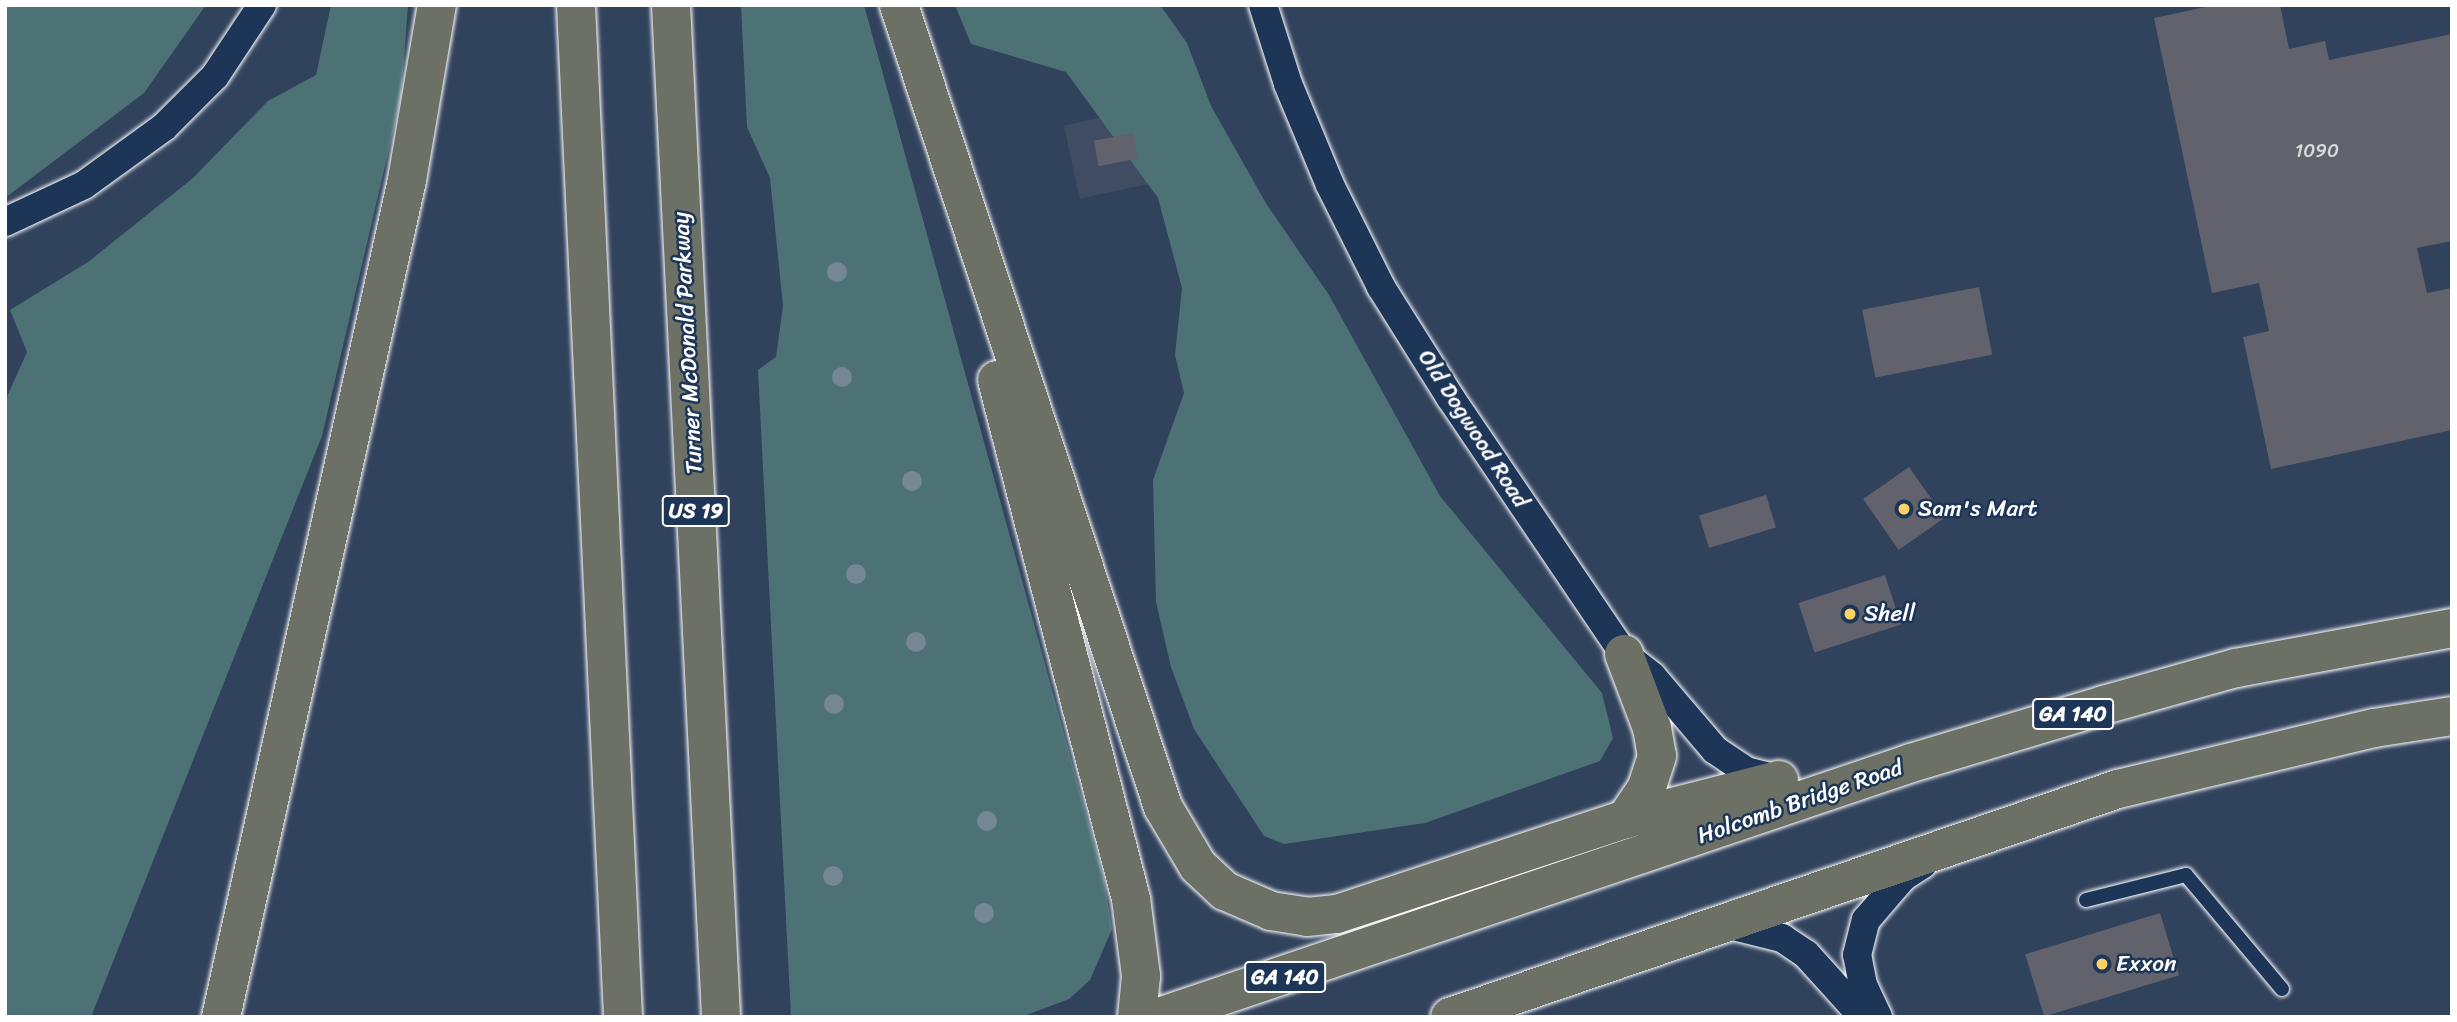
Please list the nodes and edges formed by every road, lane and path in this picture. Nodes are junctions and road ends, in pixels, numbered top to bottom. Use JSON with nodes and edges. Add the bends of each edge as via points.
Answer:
{"nodes":[{"id":1,"x":262,"y":5,"type":"edge"},
{"id":2,"x":438,"y":5,"type":"edge"},
{"id":3,"x":576,"y":5,"type":"edge"},
{"id":4,"x":671,"y":5,"type":"edge"},
{"id":5,"x":899,"y":5,"type":"edge"},
{"id":6,"x":1262,"y":5,"type":"edge"},
{"id":7,"x":914,"y":56,"type":"junction"},
{"id":8,"x":5,"y":222,"type":"edge"},
{"id":9,"x":2452,"y":628,"type":"edge"},
{"id":10,"x":1625,"y":654,"type":"junction"},
{"id":11,"x":2452,"y":716,"type":"edge"},
{"id":12,"x":1911,"y":763,"type":"junction"},
{"id":13,"x":1779,"y":780,"type":"junction"},
{"id":14,"x":1626,"y":819,"type":"junction"},
{"id":15,"x":1939,"y":853,"type":"junction"},
{"id":16,"x":2086,"y":900,"type":"dead end"},
{"id":17,"x":1725,"y":924,"type":"junction"},
{"id":18,"x":2282,"y":989,"type":"dead end"},
{"id":19,"x":221,"y":1017,"type":"edge"},
{"id":20,"x":623,"y":1017,"type":"edge"},
{"id":21,"x":721,"y":1017,"type":"edge"},
{"id":22,"x":1137,"y":1017,"type":"edge"},
{"id":23,"x":1159,"y":1017,"type":"edge"},
{"id":24,"x":1450,"y":1017,"type":"edge"},
{"id":25,"x":1863,"y":1017,"type":"edge"},
{"id":26,"x":1878,"y":1017,"type":"edge"}],
"edges":[{"from":1,"to":8,"type":"street","via":[[215,76],[164,127],[84,185]]},
{"from":2,"to":19,"type":"main road","via":[[408,180]]},
{"from":3,"to":20,"type":"main road"},
{"from":4,"to":21,"type":"main road","name":"Turner McDonald Parkway","number":"US 19"},
{"from":5,"to":7,"type":"main road"},
{"from":6,"to":10,"type":"street","name":"Old Dogwood Road","via":[[1288,85],[1329,185],[1381,288]]},
{"from":7,"to":14,"type":"main road","via":[[1163,807],[1198,866],[1225,891],[1253,906],[1307,917],[1337,914]]},
{"from":7,"to":22,"type":"main road","via":[[1130,899],[1141,975]]},
{"from":9,"to":12,"type":"main road","name":"Holcomb Bridge Road","number":"GA 140","via":[[2224,671]]},
{"from":10,"to":13,"type":"street","name":"Old Dogwood Road","via":[[1653,676],[1715,750],[1746,771]]},
{"from":10,"to":14,"type":"main road","via":[[1652,728],[1657,756],[1646,789]]},
{"from":11,"to":15,"type":"main road","via":[[2374,728],[2118,789]]},
{"from":12,"to":13,"type":"main road"},
{"from":12,"to":23,"type":"main road","name":"Holcomb Bridge Road","number":"GA 140"},
{"from":13,"to":14,"type":"main road"},
{"from":15,"to":17,"type":"main road"},
{"from":15,"to":26,"type":"street","via":[[1903,877],[1866,920],[1857,955]]},
{"from":16,"to":18,"type":"lane","via":[[2186,875]]},
{"from":17,"to":24,"type":"main road"},
{"from":17,"to":25,"type":"street","via":[[1783,938]]}]}
